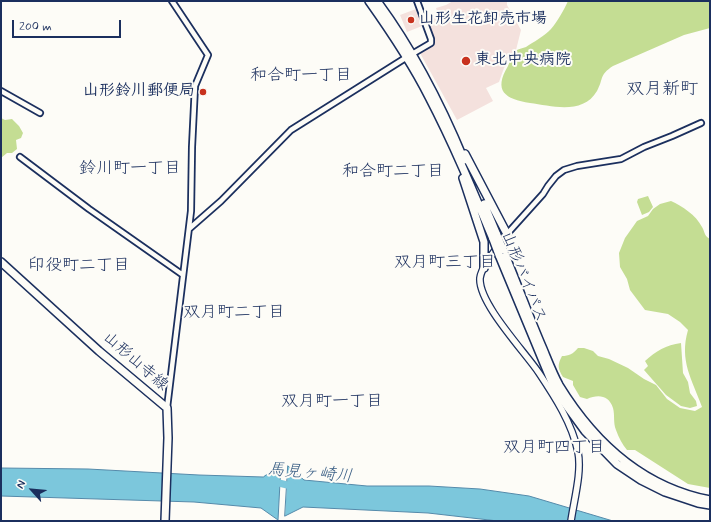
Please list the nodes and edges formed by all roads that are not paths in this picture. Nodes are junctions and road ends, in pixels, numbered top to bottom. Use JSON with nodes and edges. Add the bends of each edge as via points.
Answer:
{"nodes":[{"id":1,"x":172,"y":1,"type":"edge"},
{"id":2,"x":369,"y":1,"type":"edge"},
{"id":3,"x":377,"y":1,"type":"edge"},
{"id":4,"x":417,"y":1,"type":"edge"},
{"id":5,"x":410,"y":55,"type":"junction"},
{"id":6,"x":1,"y":91,"type":"edge"},
{"id":7,"x":40,"y":113,"type":"dead end"},
{"id":8,"x":701,"y":123,"type":"dead end"},
{"id":9,"x":448,"y":129,"type":"junction"},
{"id":10,"x":20,"y":157,"type":"dead end"},
{"id":11,"x":189,"y":229,"type":"junction"},
{"id":12,"x":507,"y":234,"type":"junction"},
{"id":13,"x":501,"y":253,"type":"junction"},
{"id":14,"x":1,"y":262,"type":"edge"},
{"id":15,"x":484,"y":268,"type":"junction"},
{"id":16,"x":183,"y":275,"type":"junction"},
{"id":17,"x":167,"y":408,"type":"junction"},
{"id":18,"x":710,"y":500,"type":"edge"},
{"id":19,"x":710,"y":505,"type":"edge"},
{"id":20,"x":165,"y":521,"type":"edge"},
{"id":21,"x":571,"y":521,"type":"edge"}],
"edges":[{"from":1,"to":11,"type":"street","via":[[208,55],[195,86]]},
{"from":2,"to":5,"type":"main road","name":"山形バイパス"},
{"from":3,"to":5,"type":"main road","name":"山形バイパス"},
{"from":4,"to":5,"type":"street","via":[[431,43]]},
{"from":5,"to":9,"type":"main road","name":"山形バイパス"},
{"from":5,"to":11,"type":"street","via":[[291,130],[221,201]]},
{"from":6,"to":7,"type":"street"},
{"from":8,"to":12,"type":"street","via":[[621,158],[564,170]]},
{"from":9,"to":12,"type":"main road"},
{"from":9,"to":13,"type":"main road","name":"山形バイパス","bridge":true},
{"from":9,"to":15,"type":"main road","via":[[484,242]]},
{"from":10,"to":16,"type":"street"},
{"from":11,"to":16,"type":"street"},
{"from":12,"to":15,"type":"street"},
{"from":13,"to":18,"type":"main road","name":"山形バイパス","via":[[559,384],[588,427],[621,459],[643,474],[668,487]]},
{"from":13,"to":19,"type":"main road","name":"山形バイパス","via":[[554,390],[585,431],[617,464],[641,480],[665,492]]},
{"from":14,"to":17,"type":"main road","name":"山形山寺線","via":[[99,351]]},
{"from":15,"to":21,"type":"street","via":[[480,277],[481,286],[492,308],[505,330],[538,371],[574,435],[578,470]]},
{"from":16,"to":17,"type":"street"},
{"from":17,"to":20,"type":"main road","name":"山形山寺線"}]}
